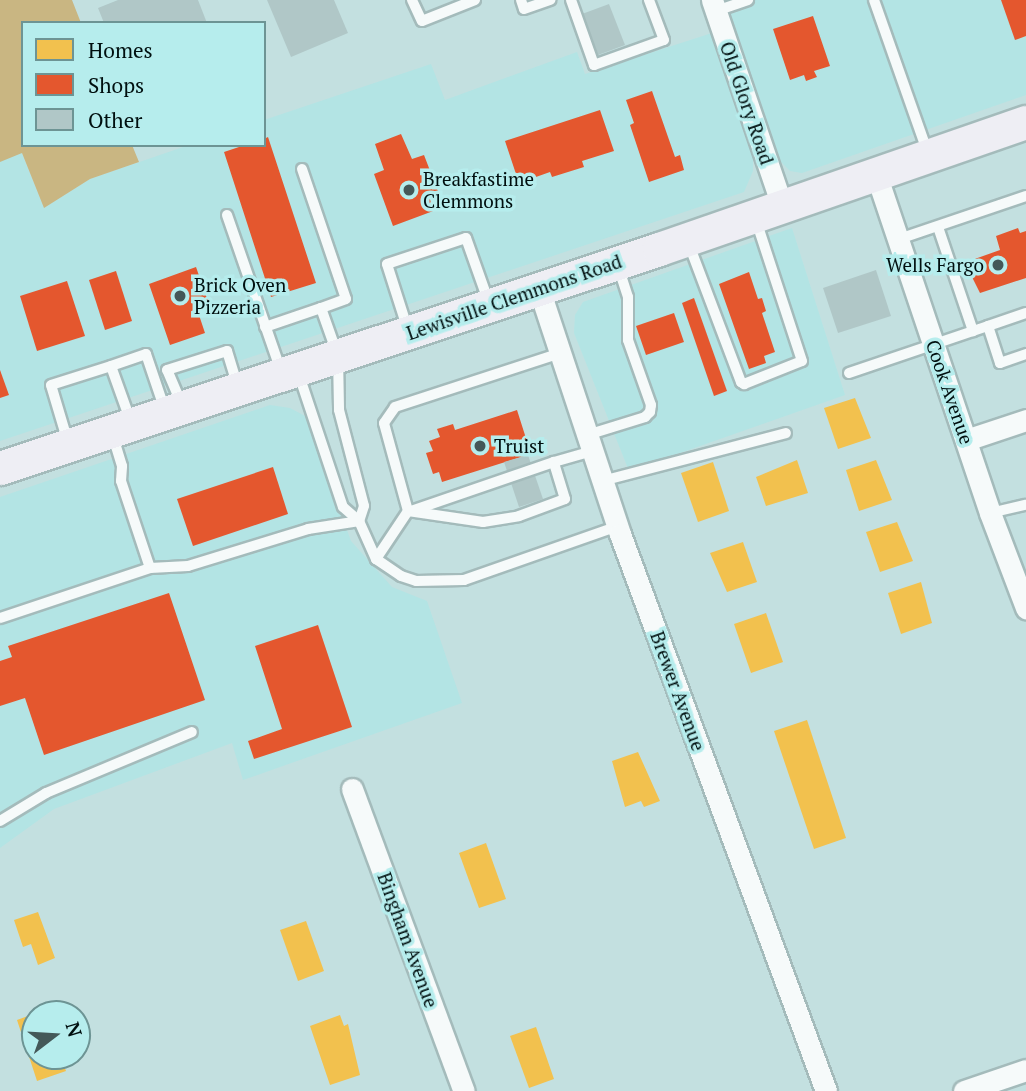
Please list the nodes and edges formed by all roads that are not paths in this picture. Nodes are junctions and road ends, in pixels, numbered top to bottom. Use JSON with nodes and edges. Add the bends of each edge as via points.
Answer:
{"nodes":[{"id":1,"x":412,"y":0,"type":"edge"},
{"id":2,"x":475,"y":0,"type":"edge"},
{"id":3,"x":521,"y":0,"type":"edge"},
{"id":4,"x":550,"y":0,"type":"edge"},
{"id":5,"x":571,"y":0,"type":"edge"},
{"id":6,"x":649,"y":0,"type":"edge"},
{"id":7,"x":748,"y":0,"type":"edge"},
{"id":8,"x":874,"y":0,"type":"edge"},
{"id":9,"x":714,"y":6,"type":"edge"},
{"id":10,"x":1026,"y":122,"type":"edge"},
{"id":11,"x":929,"y":156,"type":"junction"},
{"id":12,"x":302,"y":169,"type":"dead end"},
{"id":13,"x":876,"y":174,"type":"junction"},
{"id":14,"x":1026,"y":196,"type":"edge"},
{"id":15,"x":768,"y":211,"type":"junction"},
{"id":16,"x":227,"y":215,"type":"dead end"},
{"id":17,"x":938,"y":227,"type":"junction"},
{"id":18,"x":687,"y":239,"type":"junction"},
{"id":19,"x":899,"y":239,"type":"junction"},
{"id":20,"x":617,"y":263,"type":"junction"},
{"id":21,"x":538,"y":289,"type":"junction"},
{"id":22,"x":490,"y":305,"type":"junction"},
{"id":23,"x":321,"y":308,"type":"junction"},
{"id":24,"x":1026,"y":313,"type":"edge"},
{"id":25,"x":988,"y":326,"type":"junction"},
{"id":26,"x":265,"y":327,"type":"junction"},
{"id":27,"x":973,"y":331,"type":"junction"},
{"id":28,"x":408,"y":333,"type":"junction"},
{"id":29,"x":934,"y":345,"type":"junction"},
{"id":30,"x":560,"y":353,"type":"junction"},
{"id":31,"x":1026,"y":354,"type":"edge"},
{"id":32,"x":338,"y":356,"type":"junction"},
{"id":33,"x":111,"y":366,"type":"junction"},
{"id":34,"x":290,"y":372,"type":"junction"},
{"id":35,"x":849,"y":373,"type":"dead end"},
{"id":36,"x":175,"y":410,"type":"junction"},
{"id":37,"x":1026,"y":420,"type":"edge"},
{"id":38,"x":121,"y":428,"type":"junction"},
{"id":39,"x":786,"y":433,"type":"dead end"},
{"id":40,"x":966,"y":440,"type":"junction"},
{"id":41,"x":590,"y":443,"type":"junction"},
{"id":42,"x":69,"y":445,"type":"junction"},
{"id":43,"x":554,"y":462,"type":"junction"},
{"id":44,"x":0,"y":468,"type":"edge"},
{"id":45,"x":602,"y":481,"type":"junction"},
{"id":46,"x":1026,"y":505,"type":"edge"},
{"id":47,"x":408,"y":512,"type":"junction"},
{"id":48,"x":990,"y":513,"type":"junction"},
{"id":49,"x":359,"y":521,"type":"junction"},
{"id":50,"x":618,"y":526,"type":"junction"},
{"id":51,"x":376,"y":559,"type":"junction"},
{"id":52,"x":150,"y":568,"type":"junction"},
{"id":53,"x":1026,"y":608,"type":"edge"},
{"id":54,"x":0,"y":618,"type":"edge"},
{"id":55,"x":192,"y":733,"type":"dead end"},
{"id":56,"x":352,"y":789,"type":"dead end"},
{"id":57,"x":0,"y":821,"type":"edge"},
{"id":58,"x":1026,"y":1070,"type":"edge"},
{"id":59,"x":464,"y":1091,"type":"edge"},
{"id":60,"x":826,"y":1091,"type":"edge"},
{"id":61,"x":964,"y":1091,"type":"edge"}],
"edges":[{"from":1,"to":2,"type":"lane","via":[[422,21]]},
{"from":3,"to":4,"type":"lane","via":[[524,9]]},
{"from":5,"to":6,"type":"lane","via":[[594,65],[664,40]]},
{"from":7,"to":9,"type":"lane"},
{"from":8,"to":11,"type":"lane"},
{"from":9,"to":15,"type":"street","name":"Old Glory Road"},
{"from":10,"to":11,"type":"main road","name":"Lewisville Clemmons Road"},
{"from":11,"to":13,"type":"main road","name":"Lewisville Clemmons Road"},
{"from":12,"to":23,"type":"lane","via":[[345,299]]},
{"from":13,"to":15,"type":"main road","name":"Lewisville Clemmons Road"},
{"from":13,"to":19,"type":"street","name":"Cook Avenue"},
{"from":14,"to":17,"type":"lane"},
{"from":15,"to":18,"type":"main road","name":"Lewisville Clemmons Road"},
{"from":15,"to":18,"type":"lane","via":[[802,361],[744,384]]},
{"from":16,"to":26,"type":"lane"},
{"from":17,"to":19,"type":"lane"},
{"from":17,"to":27,"type":"lane"},
{"from":18,"to":20,"type":"main road","name":"Lewisville Clemmons Road"},
{"from":19,"to":29,"type":"street","name":"Cook Avenue"},
{"from":20,"to":21,"type":"main road","name":"Lewisville Clemmons Road"},
{"from":20,"to":41,"type":"lane","via":[[628,297],[628,340],[650,412]]},
{"from":21,"to":22,"type":"main road","name":"Lewisville Clemmons Road"},
{"from":21,"to":30,"type":"street","name":"Brewer Avenue"},
{"from":22,"to":28,"type":"main road","name":"Lewisville Clemmons Road"},
{"from":22,"to":28,"type":"lane","via":[[466,238],[387,264]]},
{"from":23,"to":26,"type":"lane"},
{"from":23,"to":32,"type":"lane"},
{"from":24,"to":25,"type":"lane"},
{"from":25,"to":27,"type":"lane"},
{"from":25,"to":31,"type":"lane","via":[[1000,363]]},
{"from":26,"to":34,"type":"lane"},
{"from":27,"to":29,"type":"lane"},
{"from":28,"to":32,"type":"main road","name":"Lewisville Clemmons Road"},
{"from":29,"to":35,"type":"lane"},
{"from":29,"to":40,"type":"street","name":"Cook Avenue"},
{"from":30,"to":41,"type":"street","name":"Brewer Avenue"},
{"from":30,"to":47,"type":"lane","via":[[395,407],[384,423]]},
{"from":32,"to":34,"type":"main road","name":"Lewisville Clemmons Road"},
{"from":32,"to":49,"type":"lane","via":[[340,410],[364,506]]},
{"from":33,"to":36,"type":"lane","via":[[146,354]]},
{"from":33,"to":38,"type":"lane"},
{"from":33,"to":42,"type":"lane","via":[[51,385]]},
{"from":34,"to":36,"type":"main road","name":"Lewisville Clemmons Road"},
{"from":34,"to":49,"type":"lane","via":[[343,507]]},
{"from":36,"to":38,"type":"main road","name":"Lewisville Clemmons Road"},
{"from":37,"to":40,"type":"street"},
{"from":38,"to":42,"type":"main road","name":"Lewisville Clemmons Road"},
{"from":38,"to":52,"type":"lane","via":[[121,481]]},
{"from":39,"to":45,"type":"lane"},
{"from":40,"to":48,"type":"street","name":"Cook Avenue"},
{"from":41,"to":43,"type":"lane"},
{"from":41,"to":45,"type":"street","name":"Brewer Avenue"},
{"from":42,"to":44,"type":"main road","name":"Lewisville Clemmons Road"},
{"from":43,"to":47,"type":"lane"},
{"from":43,"to":47,"type":"lane","via":[[565,499],[519,516],[483,522]]},
{"from":45,"to":50,"type":"street","name":"Brewer Avenue"},
{"from":46,"to":48,"type":"lane"},
{"from":47,"to":51,"type":"lane"},
{"from":48,"to":53,"type":"street","name":"Cook Avenue"},
{"from":49,"to":51,"type":"lane"},
{"from":49,"to":52,"type":"lane","via":[[308,529],[188,566]]},
{"from":50,"to":51,"type":"lane","via":[[464,580],[416,581]]},
{"from":50,"to":60,"type":"street","name":"Brewer Avenue"},
{"from":52,"to":54,"type":"lane"},
{"from":55,"to":57,"type":"lane","via":[[46,793]]},
{"from":56,"to":59,"type":"street","name":"Bingham Avenue"},
{"from":58,"to":61,"type":"street"}]}
